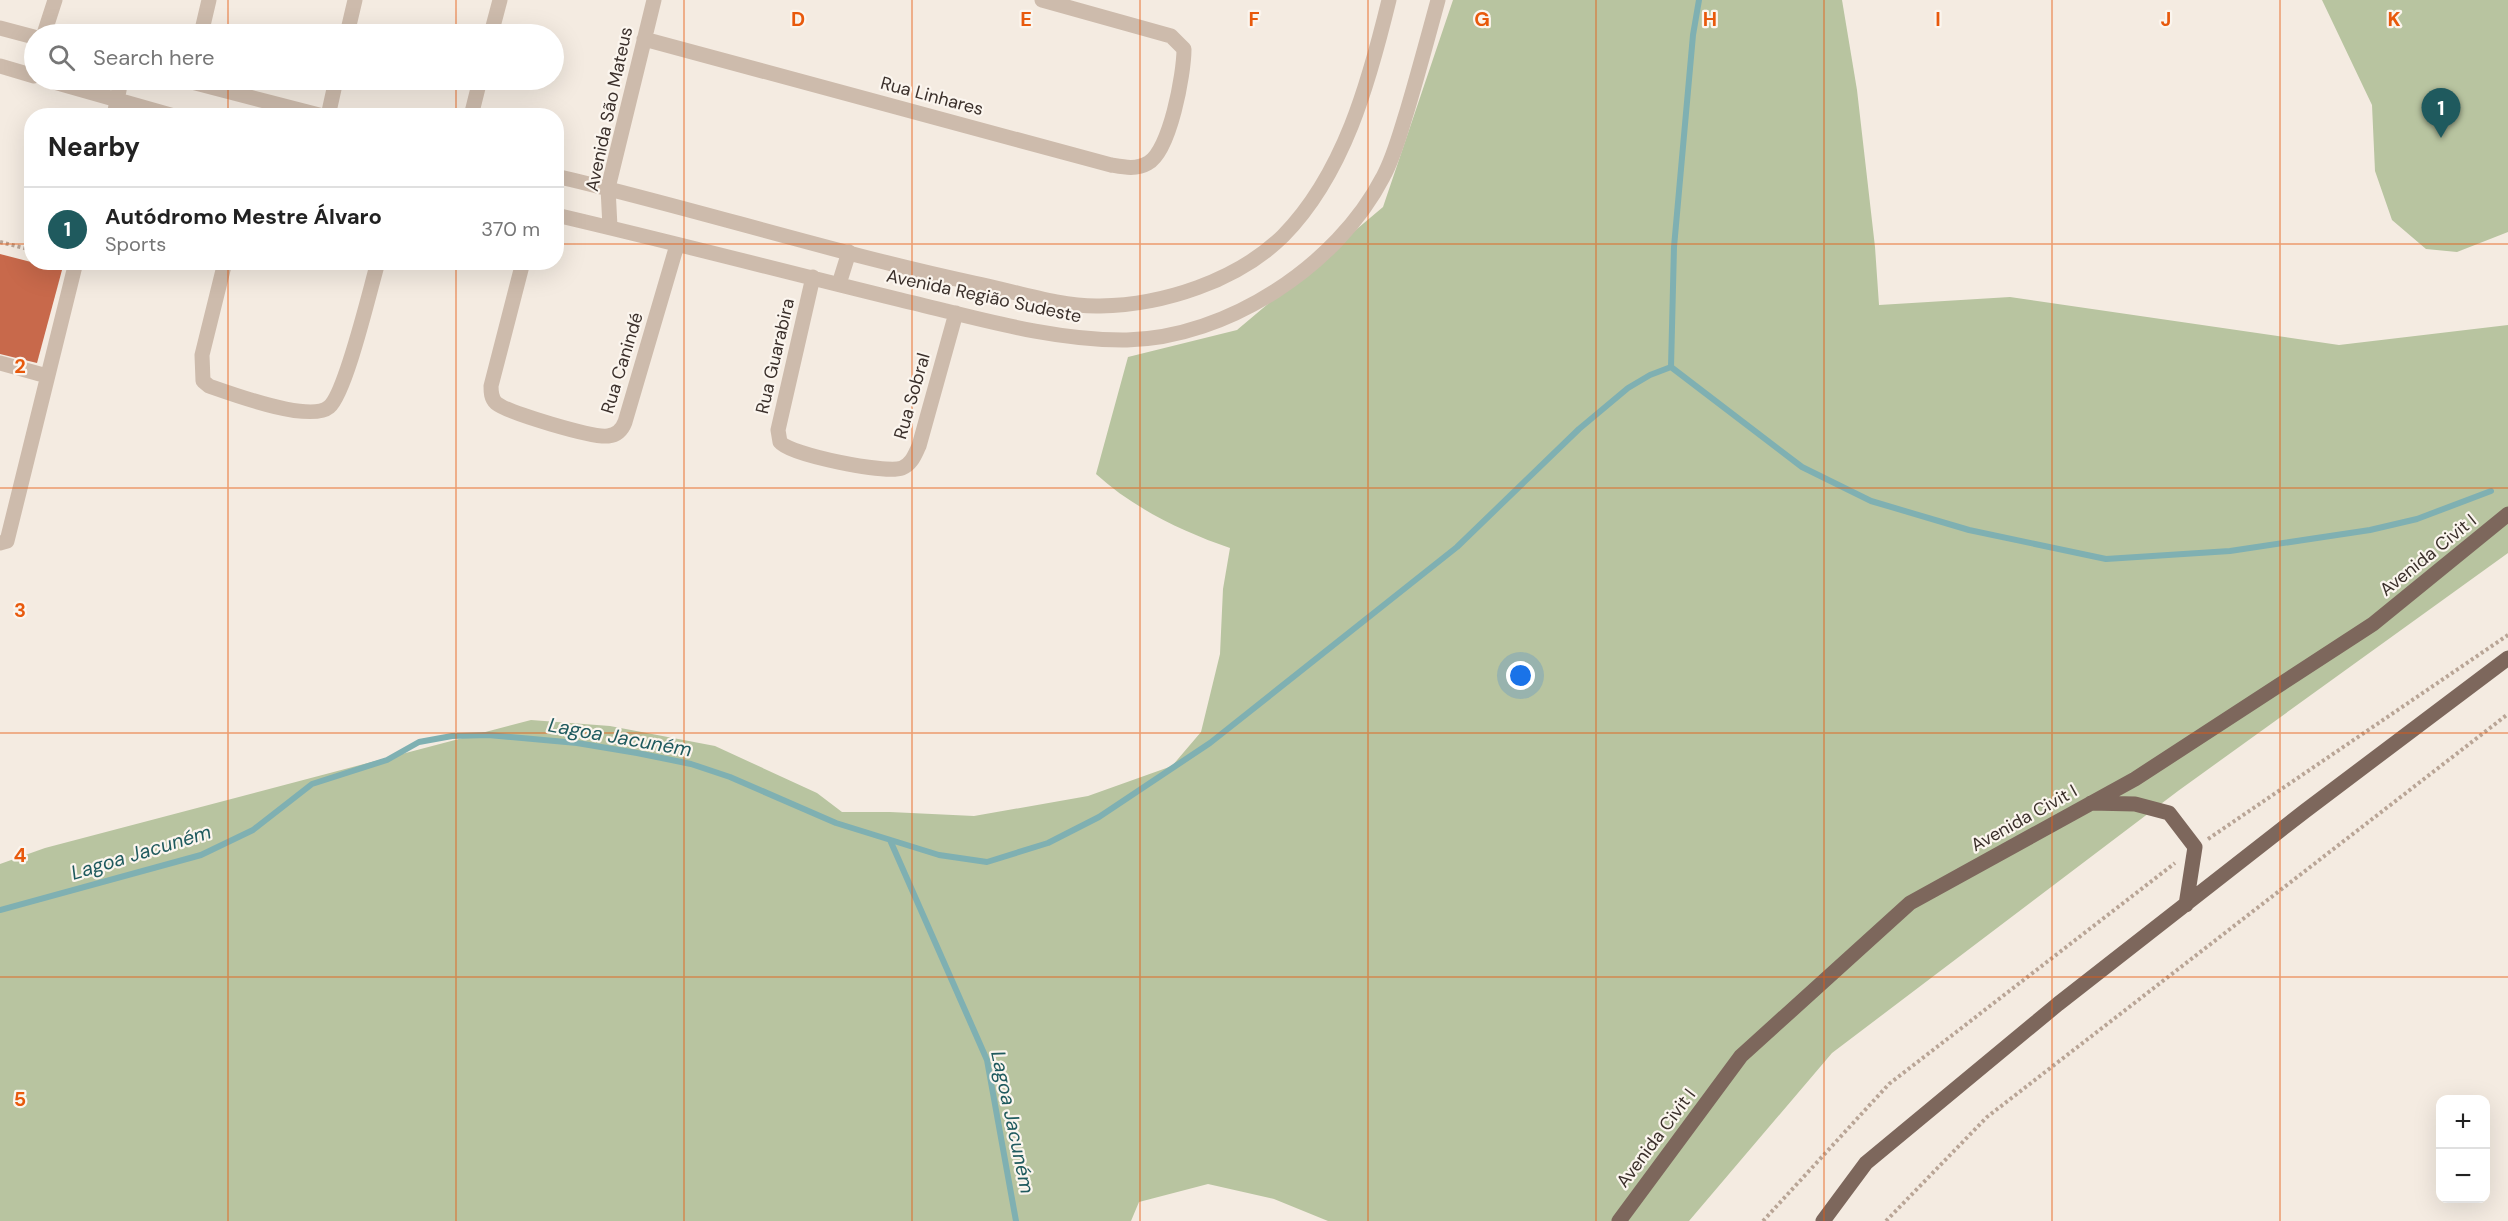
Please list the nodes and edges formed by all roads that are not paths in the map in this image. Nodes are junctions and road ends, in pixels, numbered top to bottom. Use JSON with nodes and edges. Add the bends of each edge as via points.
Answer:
{"nodes":[{"id":1,"x":55,"y":0,"type":"edge"},
{"id":2,"x":209,"y":0,"type":"edge"},
{"id":3,"x":355,"y":0,"type":"edge"},
{"id":4,"x":500,"y":0,"type":"edge"},
{"id":5,"x":654,"y":0,"type":"edge"},
{"id":6,"x":1042,"y":0,"type":"edge"},
{"id":7,"x":1389,"y":0,"type":"edge"},
{"id":8,"x":1438,"y":0,"type":"edge"},
{"id":9,"x":47,"y":24,"type":"edge"},
{"id":10,"x":203,"y":24,"type":"edge"},
{"id":11,"x":349,"y":24,"type":"edge"},
{"id":12,"x":494,"y":24,"type":"edge"},
{"id":13,"x":0,"y":28,"type":"edge"},
{"id":14,"x":24,"y":34,"type":"edge"},
{"id":15,"x":644,"y":39,"type":"junction"},
{"id":16,"x":0,"y":66,"type":"edge"},
{"id":17,"x":24,"y":73,"type":"edge"},
{"id":18,"x":71,"y":90,"type":"edge"},
{"id":19,"x":120,"y":90,"type":"edge"},
{"id":20,"x":226,"y":90,"type":"edge"},
{"id":21,"x":334,"y":90,"type":"edge"},
{"id":22,"x":478,"y":90,"type":"edge"},
{"id":23,"x":116,"y":108,"type":"edge"},
{"id":24,"x":293,"y":108,"type":"edge"},
{"id":25,"x":330,"y":108,"type":"edge"},
{"id":26,"x":473,"y":108,"type":"edge"},
{"id":27,"x":564,"y":179,"type":"edge"},
{"id":28,"x":608,"y":189,"type":"junction"},
{"id":29,"x":564,"y":217,"type":"edge"},
{"id":30,"x":610,"y":227,"type":"junction"},
{"id":31,"x":677,"y":245,"type":"junction"},
{"id":32,"x":849,"y":252,"type":"junction"},
{"id":33,"x":74,"y":270,"type":"edge"},
{"id":34,"x":223,"y":270,"type":"edge"},
{"id":35,"x":376,"y":270,"type":"edge"},
{"id":36,"x":521,"y":270,"type":"edge"},
{"id":37,"x":813,"y":277,"type":"junction"},
{"id":38,"x":839,"y":284,"type":"junction"},
{"id":39,"x":956,"y":313,"type":"junction"},
{"id":40,"x":0,"y":363,"type":"edge"},
{"id":41,"x":47,"y":376,"type":"junction"},
{"id":42,"x":849,"y":464,"type":"joint"},
{"id":43,"x":2508,"y":514,"type":"edge"},
{"id":44,"x":0,"y":543,"type":"edge"},
{"id":45,"x":2508,"y":658,"type":"edge"},
{"id":46,"x":2091,"y":803,"type":"junction"},
{"id":47,"x":2186,"y":904,"type":"junction"},
{"id":48,"x":1619,"y":1221,"type":"edge"},
{"id":49,"x":1823,"y":1221,"type":"edge"}],
"edges":[{"from":1,"to":9,"type":"street"},
{"from":2,"to":10,"type":"street"},
{"from":3,"to":11,"type":"street"},
{"from":4,"to":12,"type":"street"},
{"from":5,"to":15,"type":"street","name":"Avenida São Mateus"},
{"from":6,"to":15,"type":"street","name":"Rua Linhares","via":[[1171,36],[1184,49],[1175,105],[1161,148],[1148,164],[1126,167]]},
{"from":7,"to":32,"type":"street","name":"Avenida Região Sudeste","via":[[1357,109],[1324,181],[1282,236],[1253,260],[1210,283],[1137,303],[1098,307],[1051,301]]},
{"from":8,"to":39,"type":"street","name":"Avenida Região Sudeste","via":[[1400,135],[1384,176],[1340,237],[1264,299],[1227,318],[1185,331],[1129,340],[1068,335]]},
{"from":13,"to":14,"type":"street"},
{"from":15,"to":28,"type":"street","name":"Avenida São Mateus"},
{"from":16,"to":17,"type":"street"},
{"from":18,"to":23,"type":"street"},
{"from":19,"to":23,"type":"street"},
{"from":20,"to":24,"type":"street"},
{"from":21,"to":25,"type":"street"},
{"from":22,"to":26,"type":"street"},
{"from":27,"to":28,"type":"street","name":"Avenida Região Sudeste"},
{"from":28,"to":30,"type":"street","name":"Avenida São Mateus"},
{"from":28,"to":32,"type":"street","name":"Avenida Região Sudeste"},
{"from":29,"to":30,"type":"street","name":"Avenida Região Sudeste"},
{"from":30,"to":31,"type":"street","name":"Avenida Região Sudeste"},
{"from":31,"to":36,"type":"street","name":"Rua Canindé","via":[[622,428],[608,436],[510,410],[494,401],[491,393]]},
{"from":31,"to":37,"type":"street","name":"Avenida Região Sudeste"},
{"from":32,"to":38,"type":"street"},
{"from":33,"to":41,"type":"street"},
{"from":34,"to":35,"type":"street","via":[[202,355],[203,381],[269,407],[318,411],[329,407],[343,383]]},
{"from":37,"to":38,"type":"street","name":"Avenida Região Sudeste"},
{"from":37,"to":42,"type":"street","name":"Rua Guarabira","via":[[778,435],[789,449]]},
{"from":38,"to":39,"type":"street","name":"Avenida Região Sudeste"},
{"from":39,"to":42,"type":"street","name":"Rua Sobral","via":[[914,458],[908,465],[893,470]]},
{"from":40,"to":41,"type":"street"},
{"from":41,"to":44,"type":"street","via":[[7,542]]},
{"from":43,"to":46,"type":"main road","name":"Avenida Civit I","via":[[2373,624],[2135,779]]},
{"from":45,"to":47,"type":"main road"},
{"from":46,"to":47,"type":"main road","via":[[2135,804],[2169,813],[2195,848]]},
{"from":46,"to":48,"type":"main road","name":"Avenida Civit I","via":[[1910,903],[1741,1056]]},
{"from":47,"to":49,"type":"main road","via":[[1866,1163]]}]}
